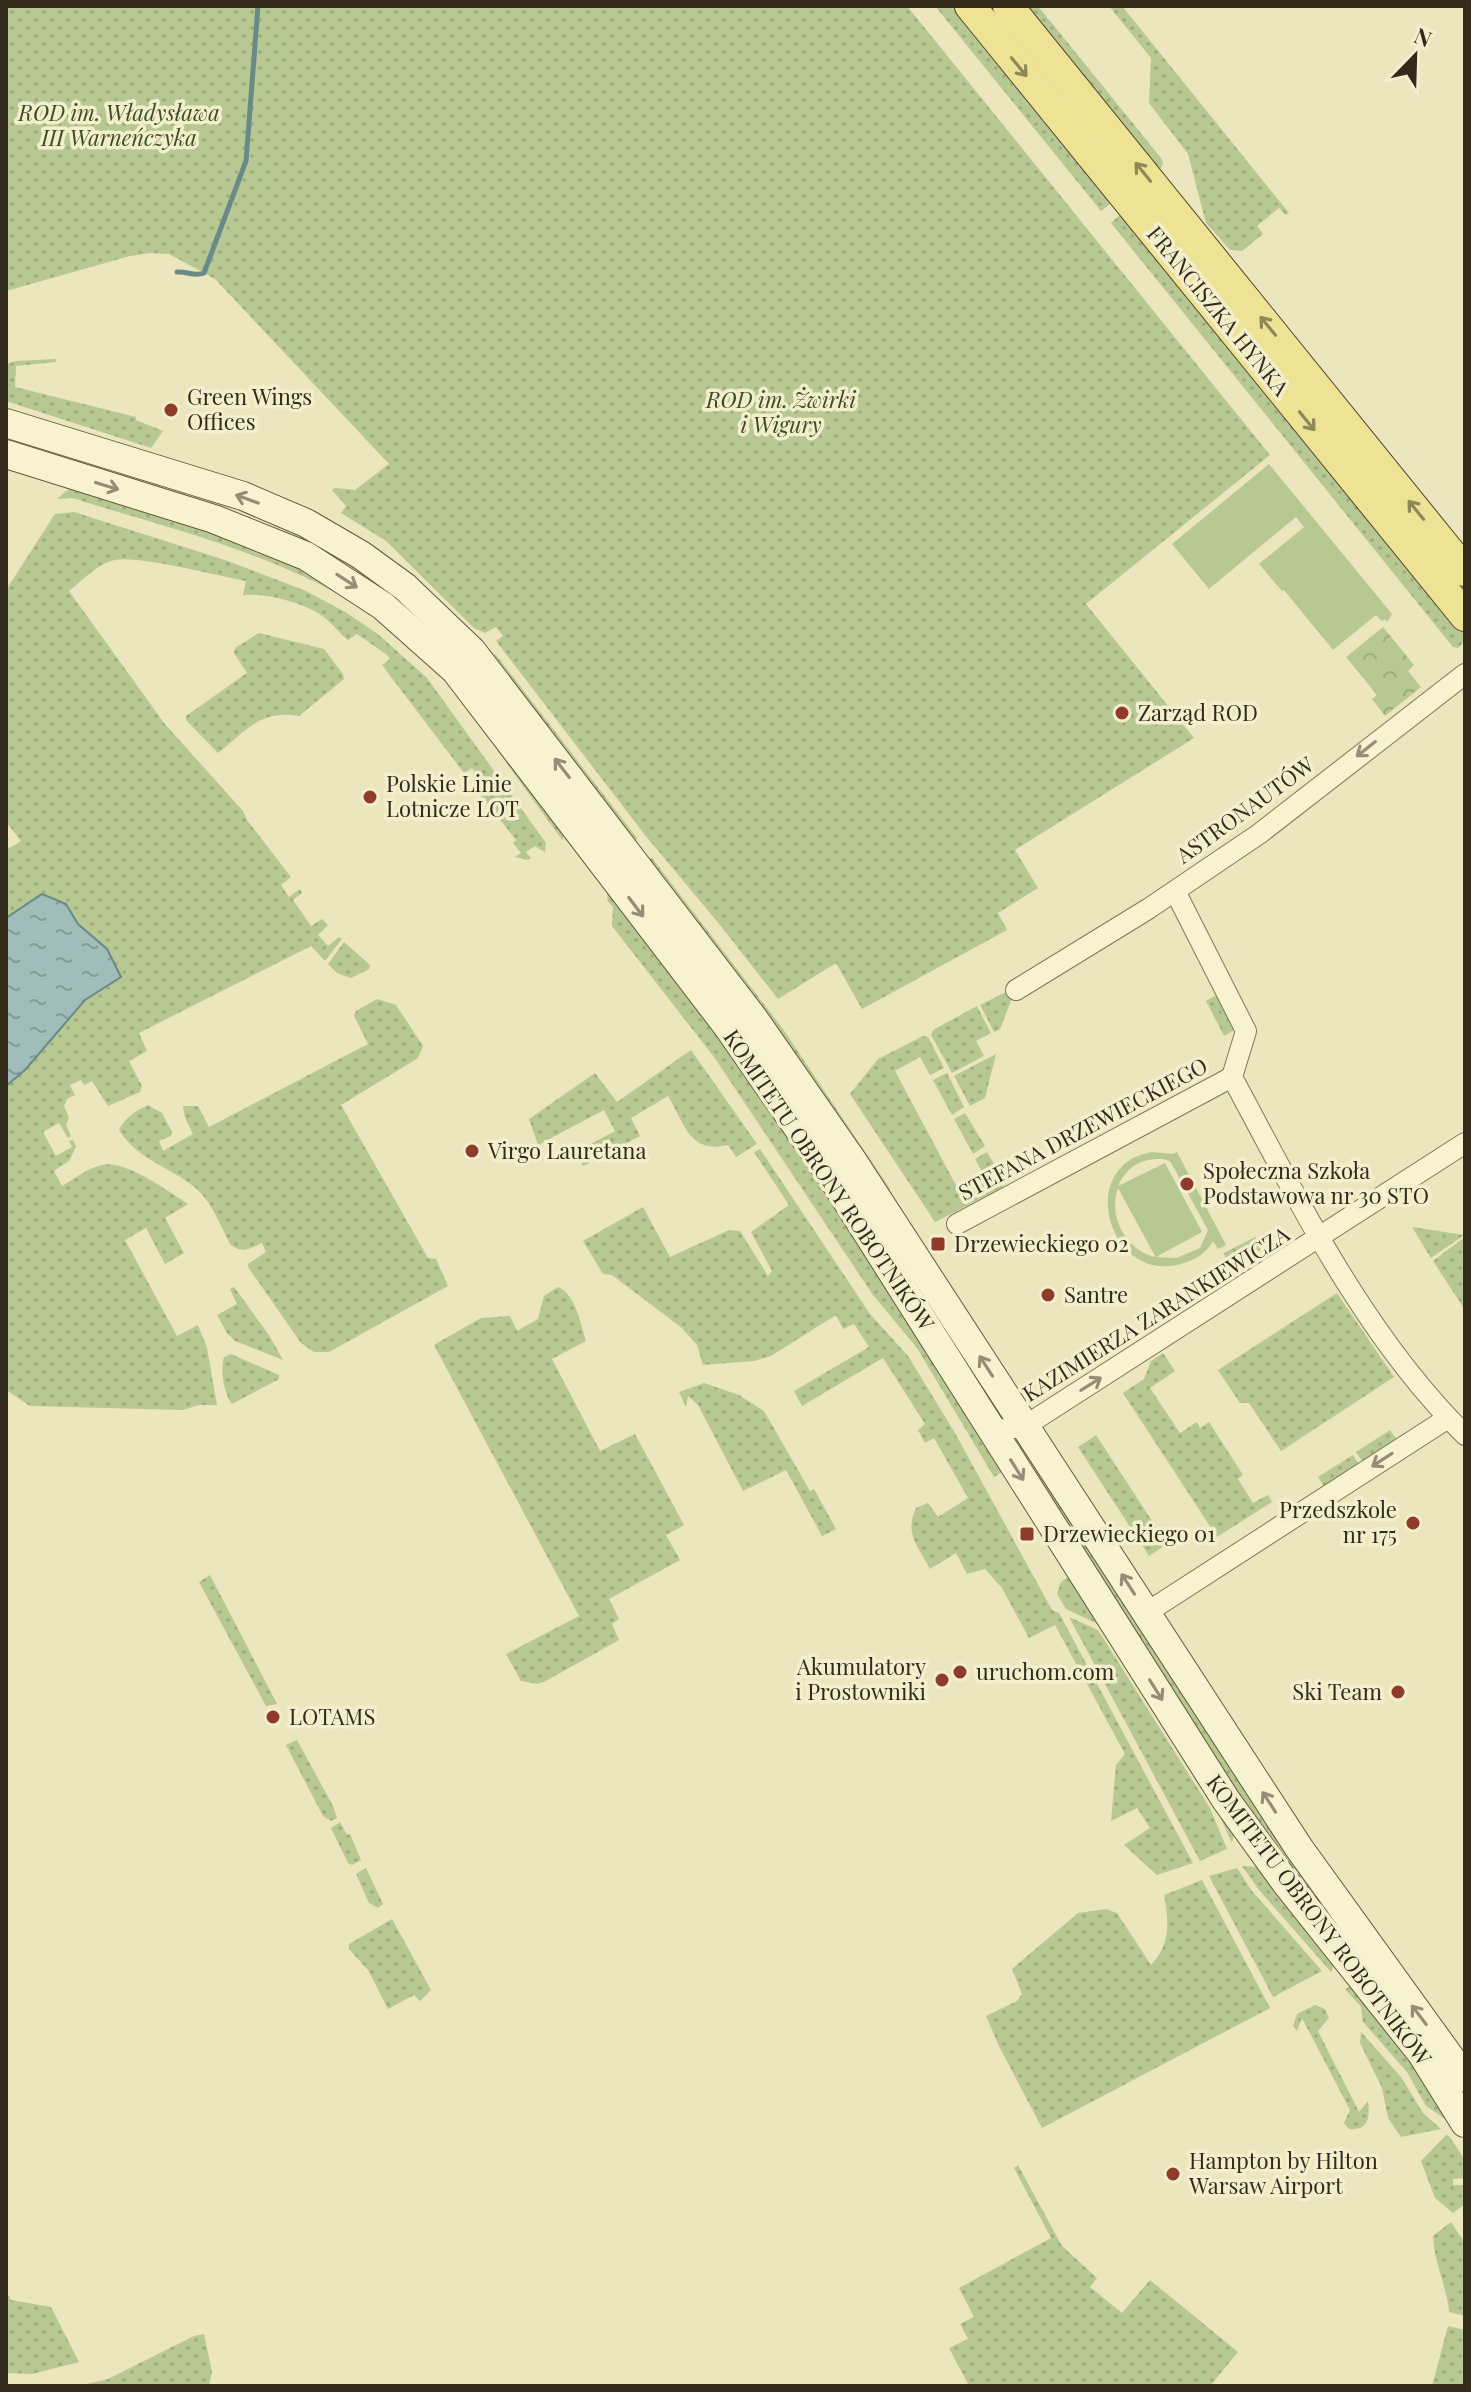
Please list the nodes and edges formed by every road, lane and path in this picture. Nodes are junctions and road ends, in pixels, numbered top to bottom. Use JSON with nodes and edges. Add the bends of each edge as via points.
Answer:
{"nodes":[{"id":1,"x":970,"y":6,"type":"edge"},
{"id":2,"x":1008,"y":6,"type":"edge"},
{"id":3,"x":6,"y":423,"type":"edge"},
{"id":4,"x":6,"y":454,"type":"edge"},
{"id":5,"x":1465,"y":571,"type":"edge"},
{"id":6,"x":1465,"y":616,"type":"edge"},
{"id":7,"x":1465,"y":674,"type":"edge"},
{"id":8,"x":1175,"y":891,"type":"junction"},
{"id":9,"x":1016,"y":990,"type":"dead end"},
{"id":10,"x":1232,"y":1077,"type":"junction"},
{"id":11,"x":1465,"y":1143,"type":"edge"},
{"id":12,"x":957,"y":1224,"type":"dead end"},
{"id":13,"x":1320,"y":1238,"type":"junction"},
{"id":14,"x":1448,"y":1418,"type":"junction"},
{"id":15,"x":989,"y":1426,"type":"junction"},
{"id":16,"x":1025,"y":1426,"type":"junction"},
{"id":17,"x":1465,"y":1435,"type":"edge"},
{"id":18,"x":1146,"y":1613,"type":"junction"},
{"id":19,"x":1465,"y":2078,"type":"edge"},
{"id":20,"x":1465,"y":2123,"type":"edge"}],
"edges":[{"from":1,"to":6,"type":"main road","name":"FRANCISZKA HYNKA","one_way":true},
{"from":5,"to":2,"type":"main road","name":"FRANCISZKA HYNKA","one_way":true},
{"from":16,"to":3,"type":"street","name":"KOMITETU OBRONY ROBOTNIKÓW","one_way":true,"via":[[754,1019],[472,651],[441,619],[361,555],[293,517],[243,496]]},
{"from":4,"to":15,"type":"street","name":"KOMITETU OBRONY ROBOTNIKÓW","one_way":true,"via":[[214,519],[306,556],[383,606],[444,659],[480,699],[728,1027],[830,1174]]},
{"from":7,"to":8,"type":"street","name":"ASTRONAUTÓW","one_way":true,"via":[[1259,834]]},
{"from":8,"to":9,"type":"street"},
{"from":8,"to":10,"type":"street","name":"ASTRONAUTÓW","via":[[1246,1031]]},
{"from":10,"to":12,"type":"street","name":"STEFANA DRZEWIECKIEGO"},
{"from":10,"to":13,"type":"street"},
{"from":11,"to":13,"type":"street","name":"KAZIMIERZA ZARANKIEWICZA"},
{"from":13,"to":14,"type":"street","via":[[1379,1331]]},
{"from":16,"to":13,"type":"street","name":"KAZIMIERZA ZARANKIEWICZA","one_way":true},
{"from":14,"to":17,"type":"street"},
{"from":14,"to":18,"type":"street","one_way":true},
{"from":15,"to":16,"type":"street","name":"KAZIMIERZA ZARANKIEWICZA"},
{"from":15,"to":20,"type":"street","name":"KOMITETU OBRONY ROBOTNIKÓW","one_way":true,"via":[[1226,1800],[1422,2054]]},
{"from":18,"to":16,"type":"street","name":"KOMITETU OBRONY ROBOTNIKÓW","one_way":true},
{"from":19,"to":18,"type":"street","name":"KOMITETU OBRONY ROBOTNIKÓW","one_way":true,"via":[[1299,1848]]}]}
